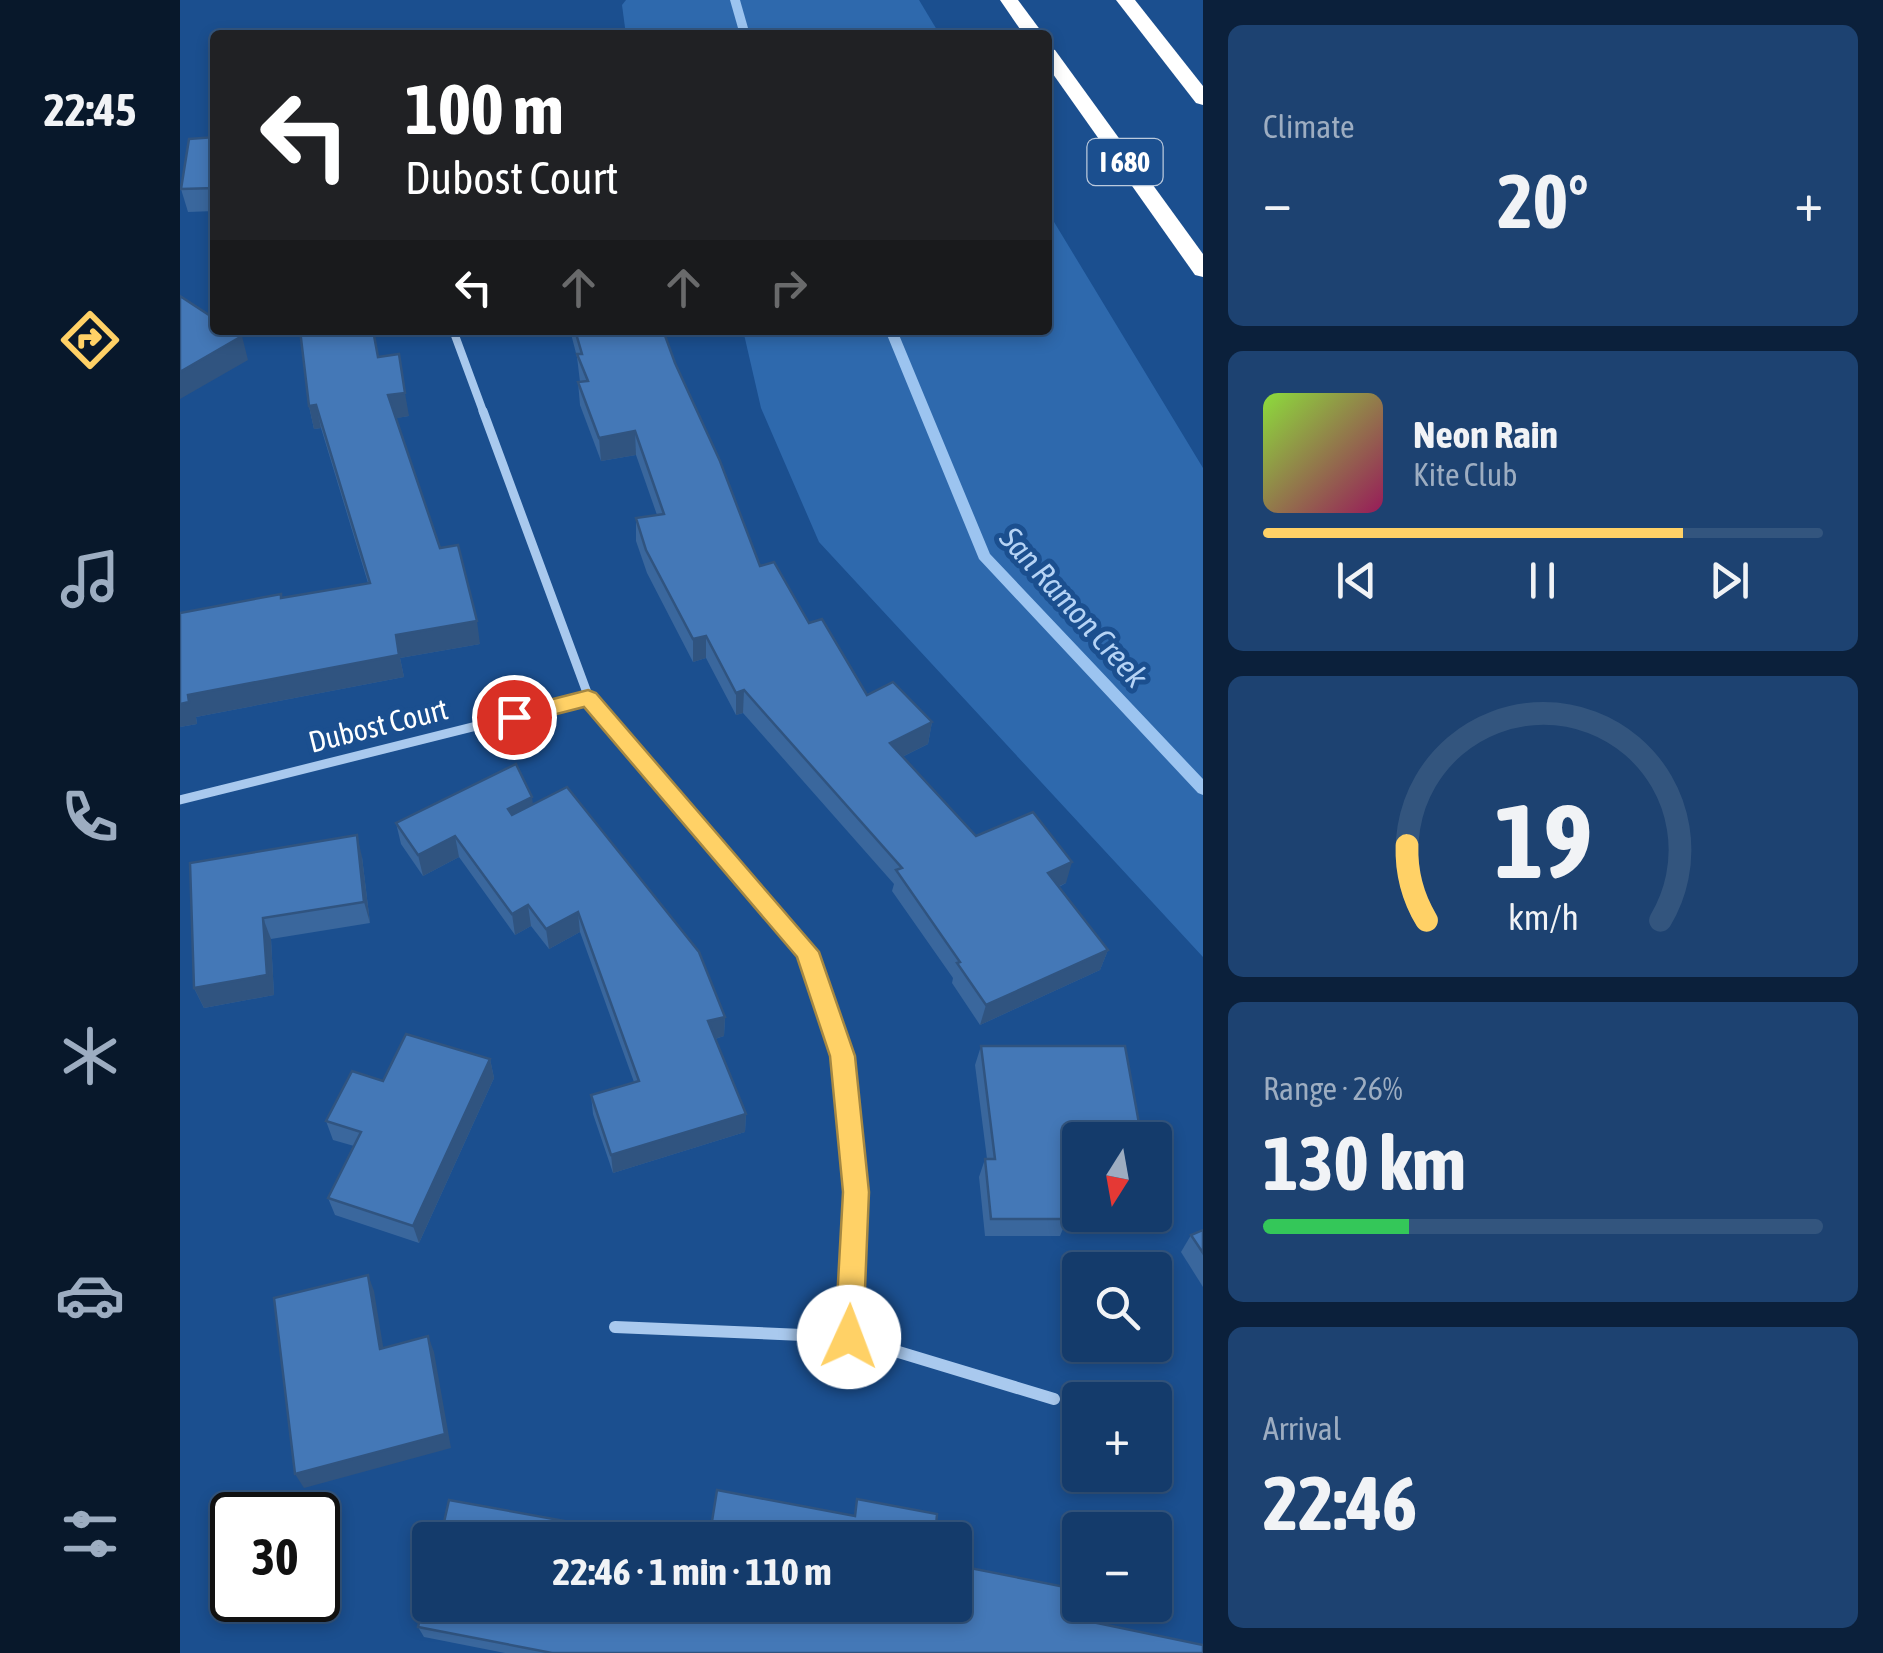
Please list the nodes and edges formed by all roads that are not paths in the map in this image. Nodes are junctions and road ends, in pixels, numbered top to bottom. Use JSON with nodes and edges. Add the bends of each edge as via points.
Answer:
{"nodes":[{"id":1,"x":1009,"y":0,"type":"edge"},
{"id":2,"x":1125,"y":0,"type":"edge"},
{"id":3,"x":1030,"y":30,"type":"edge"},
{"id":4,"x":1052,"y":60,"type":"edge"},
{"id":5,"x":1203,"y":99,"type":"edge"},
{"id":6,"x":1203,"y":270,"type":"edge"},
{"id":7,"x":455,"y":335,"type":"edge"},
{"id":8,"x":588,"y":698,"type":"junction"},
{"id":9,"x":180,"y":800,"type":"edge"},
{"id":10,"x":615,"y":1327,"type":"dead end"},
{"id":11,"x":849,"y":1337,"type":"junction"},
{"id":12,"x":1054,"y":1399,"type":"dead end"}],
"edges":[{"from":1,"to":3,"type":"highway"},
{"from":2,"to":5,"type":"highway"},
{"from":4,"to":6,"type":"highway","number":"I 680"},
{"from":7,"to":8,"type":"street"},
{"from":8,"to":9,"type":"street","name":"Dubost Court"},
{"from":8,"to":11,"type":"street","via":[[807,952],[842,1056],[856,1192]]},
{"from":10,"to":11,"type":"street"},
{"from":11,"to":12,"type":"street"}]}
